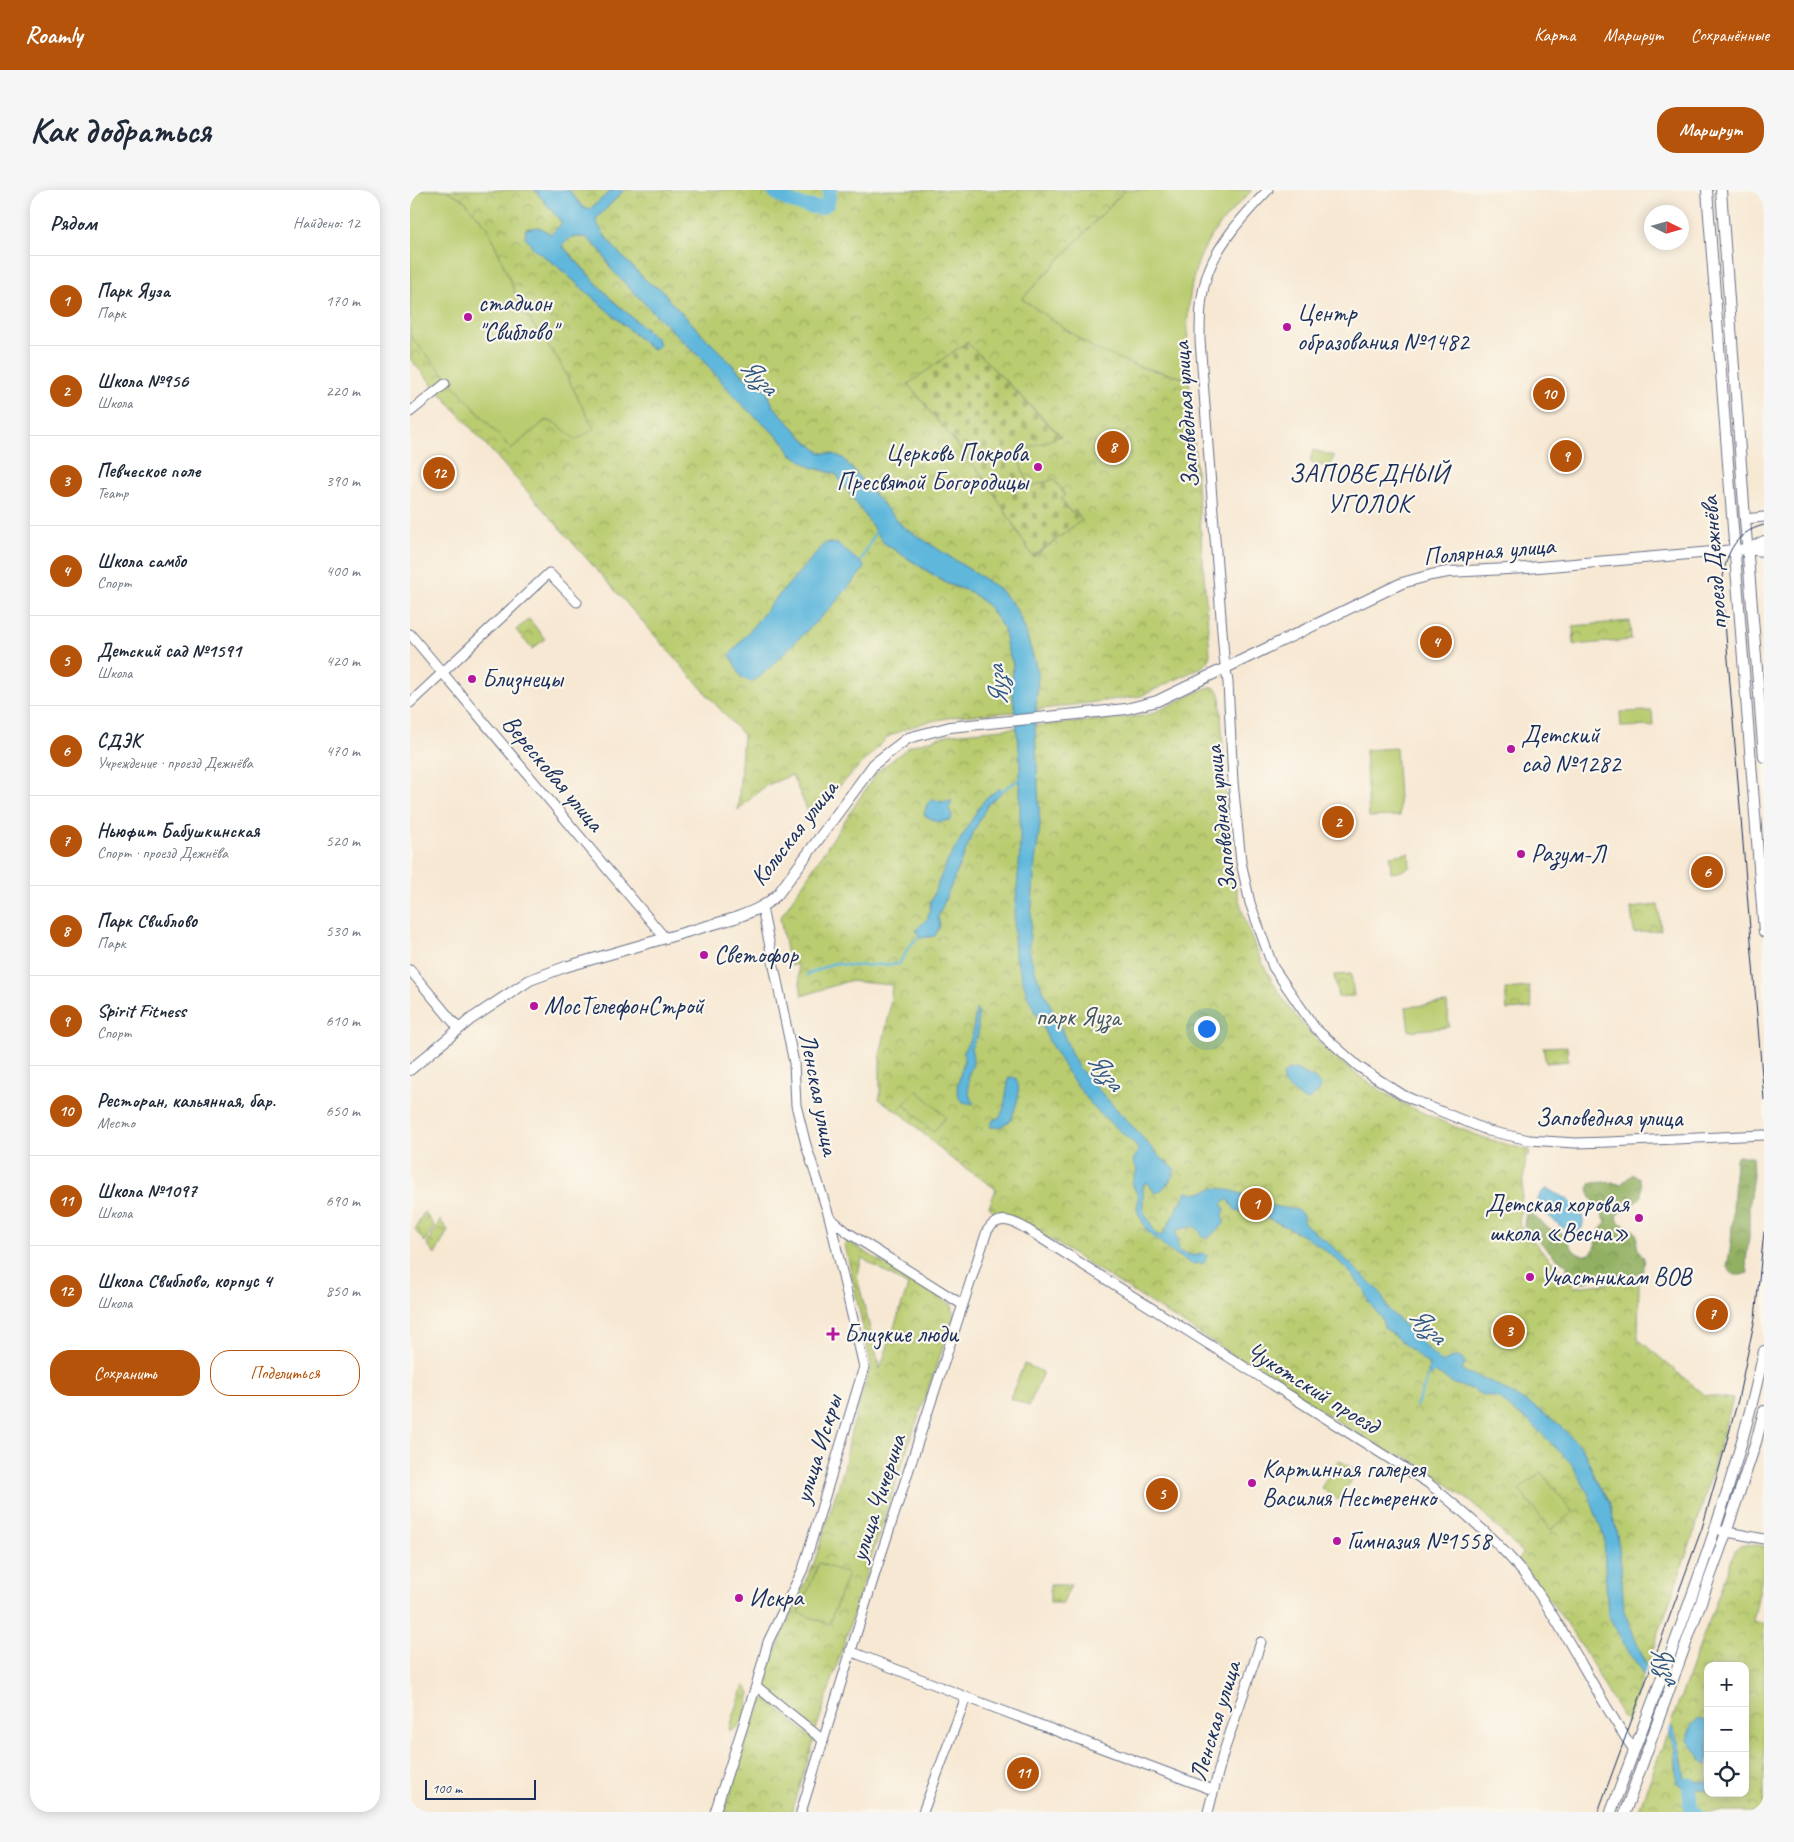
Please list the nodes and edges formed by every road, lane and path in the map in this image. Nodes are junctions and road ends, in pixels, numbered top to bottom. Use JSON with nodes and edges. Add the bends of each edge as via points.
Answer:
{"nodes":[{"id":1,"x":1268,"y":190,"type":"edge"},
{"id":2,"x":1707,"y":190,"type":"edge"},
{"id":3,"x":1721,"y":190,"type":"edge"},
{"id":4,"x":445,"y":384,"type":"dead end"},
{"id":5,"x":410,"y":412,"type":"edge"},
{"id":6,"x":1764,"y":517,"type":"edge"},
{"id":7,"x":1745,"y":518,"type":"junction"},
{"id":8,"x":1764,"y":541,"type":"edge"},
{"id":9,"x":1747,"y":549,"type":"junction"},
{"id":10,"x":1735,"y":550,"type":"junction"},
{"id":11,"x":1764,"y":551,"type":"edge"},
{"id":12,"x":577,"y":602,"type":"dead end"},
{"id":13,"x":410,"y":634,"type":"edge"},
{"id":14,"x":1226,"y":669,"type":"junction"},
{"id":15,"x":444,"y":673,"type":"junction"},
{"id":16,"x":410,"y":703,"type":"edge"},
{"id":17,"x":1142,"y":705,"type":"joint"},
{"id":18,"x":1764,"y":756,"type":"edge"},
{"id":19,"x":762,"y":908,"type":"junction"},
{"id":20,"x":1764,"y":932,"type":"edge"},
{"id":21,"x":665,"y":938,"type":"junction"},
{"id":22,"x":410,"y":970,"type":"edge"},
{"id":23,"x":460,"y":1029,"type":"junction"},
{"id":24,"x":410,"y":1070,"type":"edge"},
{"id":25,"x":1764,"y":1135,"type":"edge"},
{"id":26,"x":829,"y":1216,"type":"junction"},
{"id":27,"x":1016,"y":1223,"type":"joint"},
{"id":28,"x":962,"y":1305,"type":"junction"},
{"id":29,"x":1764,"y":1351,"type":"edge"},
{"id":30,"x":1764,"y":1411,"type":"edge"},
{"id":31,"x":1714,"y":1530,"type":"junction"},
{"id":32,"x":1726,"y":1532,"type":"junction"},
{"id":33,"x":1764,"y":1539,"type":"edge"},
{"id":34,"x":1262,"y":1642,"type":"dead end"},
{"id":35,"x":850,"y":1651,"type":"junction"},
{"id":36,"x":756,"y":1686,"type":"junction"},
{"id":37,"x":966,"y":1697,"type":"junction"},
{"id":38,"x":823,"y":1740,"type":"junction"},
{"id":39,"x":1635,"y":1746,"type":"junction"},
{"id":40,"x":1213,"y":1790,"type":"junction"},
{"id":41,"x":1212,"y":1811,"type":"edge"},
{"id":42,"x":714,"y":1812,"type":"edge"},
{"id":43,"x":801,"y":1812,"type":"edge"},
{"id":44,"x":923,"y":1812,"type":"edge"},
{"id":45,"x":1611,"y":1812,"type":"edge"},
{"id":46,"x":1625,"y":1812,"type":"edge"}],
"edges":[{"from":1,"to":14,"type":"street","name":"Заповедная улица","via":[[1235,225],[1214,260],[1206,277],[1200,307],[1207,443]]},
{"from":2,"to":10,"type":"main road","name":"проезд Дежнёва"},
{"from":3,"to":7,"type":"main road","name":"проезд Дежнёва"},
{"from":4,"to":5,"type":"street"},
{"from":6,"to":7,"type":"street"},
{"from":7,"to":9,"type":"main road","name":"проезд Дежнёва"},
{"from":8,"to":9,"type":"main road","name":"Полярная улица"},
{"from":9,"to":10,"type":"main road","name":"Полярная улица"},
{"from":9,"to":11,"type":"main road","name":"Полярная улица"},
{"from":9,"to":18,"type":"main road","name":"проезд Дежнёва"},
{"from":10,"to":14,"type":"main road","name":"Полярная улица","via":[[1431,574],[1402,583]]},
{"from":10,"to":20,"type":"main road","name":"проезд Дежнёва"},
{"from":12,"to":15,"type":"street","via":[[549,573]]},
{"from":13,"to":15,"type":"street","name":"Вересковая улица"},
{"from":14,"to":17,"type":"main road","name":"Полярная улица"},
{"from":14,"to":25,"type":"street","name":"Заповедная улица","via":[[1240,862],[1250,902],[1273,967],[1315,1028],[1359,1067],[1422,1104],[1489,1131],[1529,1140],[1575,1143]]},
{"from":15,"to":16,"type":"street"},
{"from":15,"to":21,"type":"street","name":"Вересковая улица"},
{"from":17,"to":19,"type":"main road","name":"Кольская улица","via":[[950,727],[908,738],[874,764],[778,894]]},
{"from":19,"to":21,"type":"main road","name":"Кольская улица"},
{"from":19,"to":26,"type":"street","name":"Ленская улица","via":[[794,1063],[796,1105]]},
{"from":21,"to":23,"type":"main road","name":"Кольская улица","via":[[530,980]]},
{"from":22,"to":23,"type":"street"},
{"from":23,"to":24,"type":"main road","name":"Кольская улица"},
{"from":26,"to":28,"type":"street","via":[[847,1232]]},
{"from":26,"to":36,"type":"street","name":"улица Искры","via":[[864,1367],[803,1569],[768,1642]]},
{"from":27,"to":28,"type":"street","name":"улица Чичерина","via":[[997,1221],[987,1231]]},
{"from":27,"to":39,"type":"street","name":"Чукотский проезд","via":[[1428,1483],[1460,1508],[1532,1584]]},
{"from":28,"to":35,"type":"street","name":"улица Чичерина"},
{"from":29,"to":31,"type":"main road","via":[[1742,1440]]},
{"from":30,"to":32,"type":"main road"},
{"from":31,"to":32,"type":"street"},
{"from":31,"to":39,"type":"main road"},
{"from":32,"to":33,"type":"street"},
{"from":32,"to":46,"type":"main road"},
{"from":34,"to":40,"type":"street","name":"Ленская улица"},
{"from":35,"to":37,"type":"street"},
{"from":35,"to":38,"type":"street","name":"улица Чичерина"},
{"from":36,"to":38,"type":"street"},
{"from":36,"to":42,"type":"street","name":"улица Искры"},
{"from":37,"to":40,"type":"street"},
{"from":37,"to":44,"type":"street"},
{"from":38,"to":43,"type":"street","name":"улица Чичерина"},
{"from":39,"to":45,"type":"main road"},
{"from":40,"to":41,"type":"street","name":"Ленская улица"}]}
